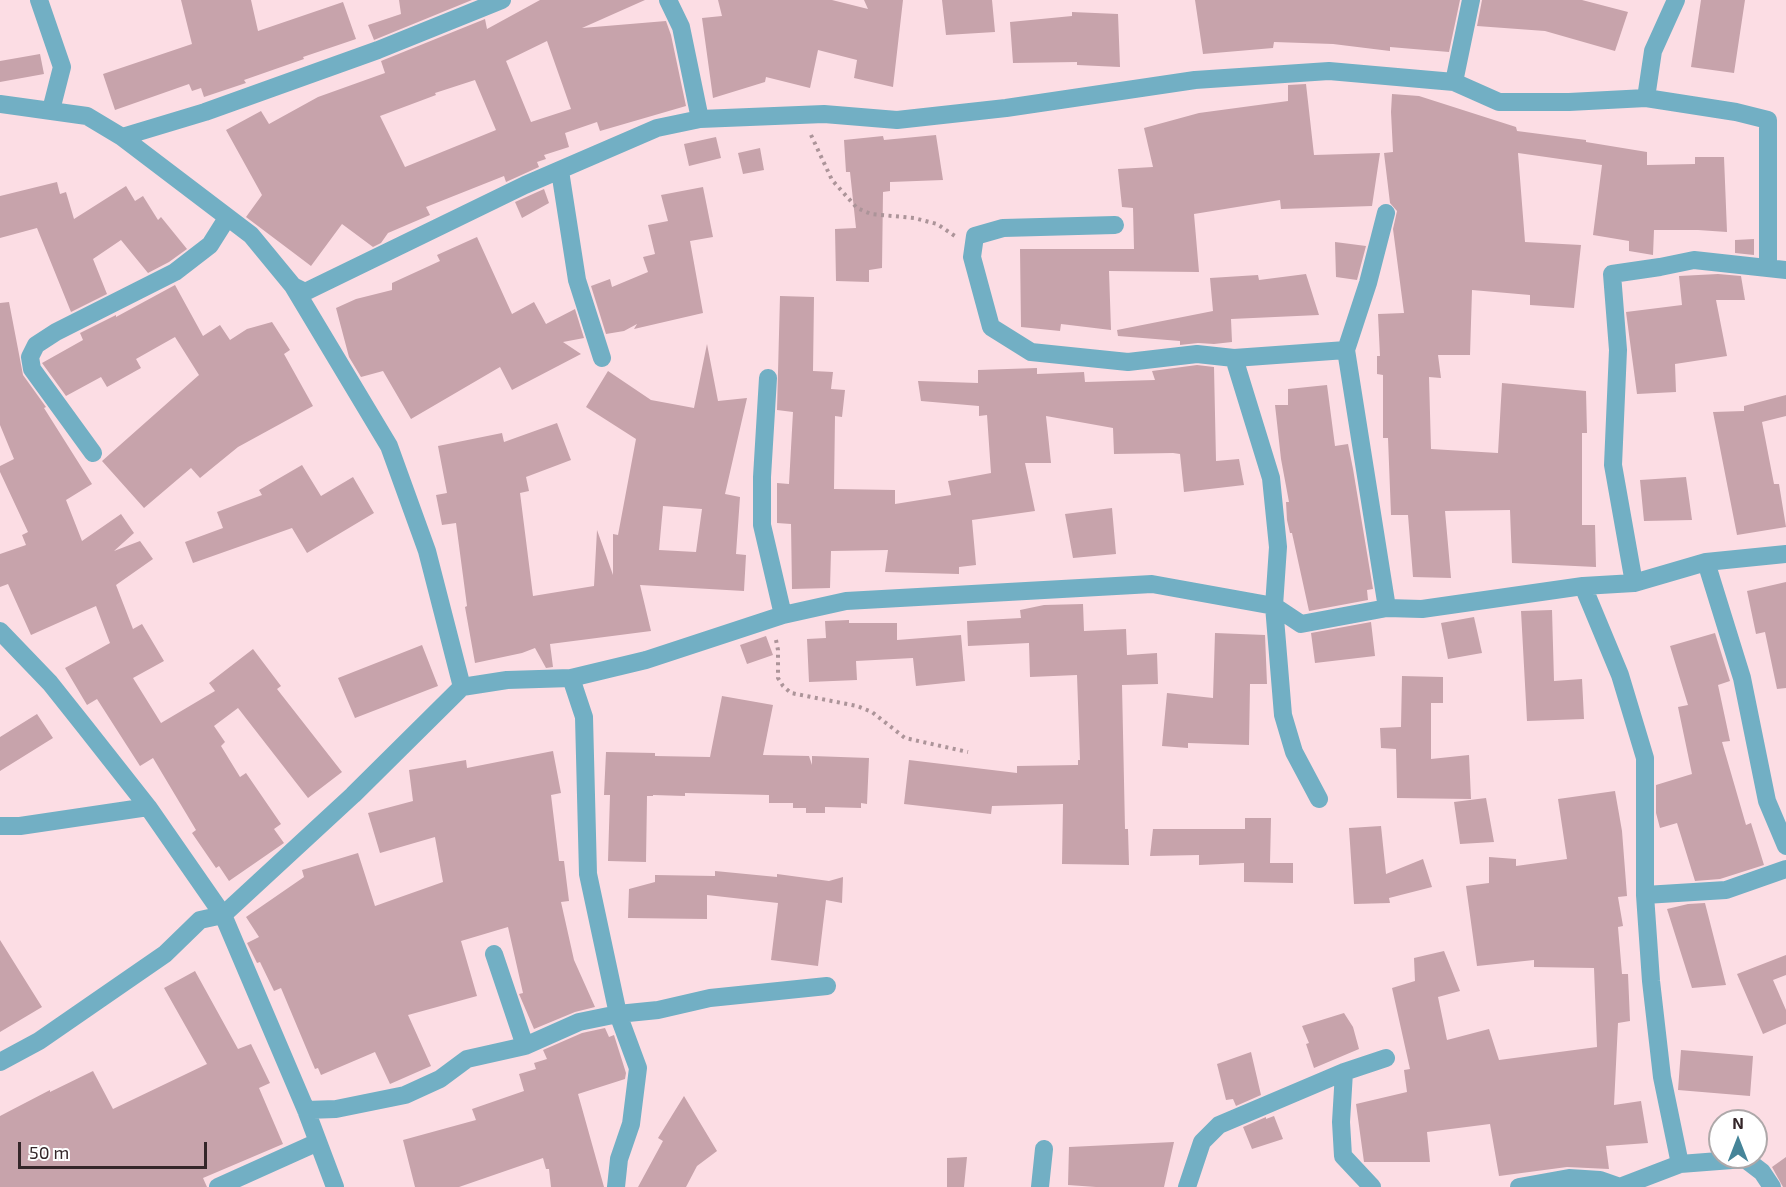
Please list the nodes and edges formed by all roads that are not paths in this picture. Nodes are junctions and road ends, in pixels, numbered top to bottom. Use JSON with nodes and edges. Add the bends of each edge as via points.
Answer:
{"nodes":[{"id":1,"x":39,"y":0,"type":"edge"},
{"id":2,"x":502,"y":0,"type":"edge"},
{"id":3,"x":668,"y":0,"type":"edge"},
{"id":4,"x":1471,"y":0,"type":"edge"},
{"id":5,"x":1676,"y":0,"type":"edge"},
{"id":6,"x":1454,"y":82,"type":"junction"},
{"id":7,"x":1646,"y":98,"type":"junction"},
{"id":8,"x":0,"y":104,"type":"edge"},
{"id":9,"x":51,"y":110,"type":"junction"},
{"id":10,"x":700,"y":119,"type":"junction"},
{"id":11,"x":1777,"y":122,"type":"edge"},
{"id":12,"x":122,"y":137,"type":"junction"},
{"id":13,"x":560,"y":171,"type":"junction"},
{"id":14,"x":1386,"y":213,"type":"dead end"},
{"id":15,"x":227,"y":218,"type":"junction"},
{"id":16,"x":1114,"y":225,"type":"dead end"},
{"id":17,"x":1777,"y":269,"type":"edge"},
{"id":18,"x":293,"y":286,"type":"junction"},
{"id":19,"x":1346,"y":350,"type":"junction"},
{"id":20,"x":602,"y":357,"type":"dead end"},
{"id":21,"x":1234,"y":357,"type":"junction"},
{"id":22,"x":768,"y":378,"type":"dead end"},
{"id":23,"x":93,"y":453,"type":"dead end"},
{"id":24,"x":1786,"y":554,"type":"edge"},
{"id":25,"x":1706,"y":562,"type":"junction"},
{"id":26,"x":1634,"y":583,"type":"junction"},
{"id":27,"x":1583,"y":585,"type":"junction"},
{"id":28,"x":1274,"y":606,"type":"junction"},
{"id":29,"x":1387,"y":608,"type":"junction"},
{"id":30,"x":777,"y":617,"type":"junction"},
{"id":31,"x":0,"y":631,"type":"edge"},
{"id":32,"x":572,"y":678,"type":"junction"},
{"id":33,"x":462,"y":687,"type":"junction"},
{"id":34,"x":1319,"y":799,"type":"dead end"},
{"id":35,"x":148,"y":807,"type":"junction"},
{"id":36,"x":0,"y":826,"type":"edge"},
{"id":37,"x":1786,"y":846,"type":"edge"},
{"id":38,"x":1786,"y":869,"type":"edge"},
{"id":39,"x":1645,"y":895,"type":"junction"},
{"id":40,"x":223,"y":915,"type":"junction"},
{"id":41,"x":494,"y":954,"type":"dead end"},
{"id":42,"x":827,"y":987,"type":"dead end"},
{"id":43,"x":618,"y":1014,"type":"junction"},
{"id":44,"x":525,"y":1046,"type":"junction"},
{"id":45,"x":1386,"y":1058,"type":"dead end"},
{"id":46,"x":0,"y":1062,"type":"edge"},
{"id":47,"x":1344,"y":1071,"type":"junction"},
{"id":48,"x":306,"y":1110,"type":"junction"},
{"id":49,"x":318,"y":1142,"type":"junction"},
{"id":50,"x":1044,"y":1149,"type":"dead end"},
{"id":51,"x":1680,"y":1164,"type":"junction"},
{"id":52,"x":218,"y":1187,"type":"edge"},
{"id":53,"x":335,"y":1187,"type":"edge"},
{"id":54,"x":616,"y":1187,"type":"edge"},
{"id":55,"x":1040,"y":1187,"type":"edge"},
{"id":56,"x":1187,"y":1187,"type":"edge"},
{"id":57,"x":1372,"y":1187,"type":"edge"},
{"id":58,"x":1520,"y":1187,"type":"edge"},
{"id":59,"x":1772,"y":1187,"type":"edge"}],
"edges":[{"from":1,"to":9,"type":"street","via":[[62,67]]},
{"from":2,"to":12,"type":"street","via":[[378,50],[205,112]]},
{"from":3,"to":10,"type":"street","via":[[681,27]]},
{"from":4,"to":6,"type":"street"},
{"from":5,"to":7,"type":"street","via":[[1653,51]]},
{"from":6,"to":7,"type":"street","via":[[1499,102]]},
{"from":6,"to":10,"type":"street","via":[[1329,71],[1195,80],[897,120],[824,114]]},
{"from":7,"to":11,"type":"street"},
{"from":8,"to":9,"type":"street"},
{"from":9,"to":12,"type":"street","via":[[87,116]]},
{"from":10,"to":13,"type":"street","via":[[657,128]]},
{"from":11,"to":17,"type":"street"},
{"from":12,"to":15,"type":"street"},
{"from":13,"to":18,"type":"street","via":[[305,292]]},
{"from":13,"to":20,"type":"street","via":[[577,280]]},
{"from":14,"to":19,"type":"street"},
{"from":15,"to":18,"type":"street","via":[[251,235]]},
{"from":15,"to":23,"type":"street","via":[[210,245],[175,272],[36,345],[30,357],[32,369]]},
{"from":16,"to":21,"type":"street","via":[[1003,228],[975,236],[972,257],[991,327],[1031,352],[1128,362],[1197,354]]},
{"from":17,"to":26,"type":"street","via":[[1694,260],[1612,274],[1618,350],[1613,465]]},
{"from":18,"to":33,"type":"street","via":[[389,446],[428,551]]},
{"from":19,"to":21,"type":"street"},
{"from":19,"to":29,"type":"street"},
{"from":21,"to":28,"type":"street","via":[[1271,478],[1278,547]]},
{"from":22,"to":30,"type":"street","via":[[762,525]]},
{"from":24,"to":25,"type":"street"},
{"from":25,"to":26,"type":"street"},
{"from":25,"to":37,"type":"street","via":[[1742,678],[1767,801]]},
{"from":26,"to":27,"type":"street"},
{"from":27,"to":29,"type":"street","via":[[1422,609]]},
{"from":27,"to":39,"type":"street","via":[[1620,675],[1645,758]]},
{"from":28,"to":29,"type":"street","via":[[1301,624]]},
{"from":28,"to":30,"type":"street","via":[[1152,584],[846,600]]},
{"from":28,"to":34,"type":"street","via":[[1283,715],[1294,752]]},
{"from":30,"to":32,"type":"street","via":[[645,660]]},
{"from":31,"to":35,"type":"street","via":[[50,683]]},
{"from":32,"to":33,"type":"street","via":[[507,680]]},
{"from":32,"to":43,"type":"street","via":[[584,717],[588,873]]},
{"from":33,"to":40,"type":"street"},
{"from":35,"to":36,"type":"street"},
{"from":35,"to":40,"type":"street"},
{"from":38,"to":39,"type":"street","via":[[1726,890]]},
{"from":39,"to":51,"type":"street","via":[[1662,1077]]},
{"from":40,"to":46,"type":"street","via":[[200,920],[165,954],[39,1041]]},
{"from":40,"to":48,"type":"street"},
{"from":41,"to":44,"type":"street"},
{"from":42,"to":43,"type":"street","via":[[710,998]]},
{"from":43,"to":44,"type":"street","via":[[579,1022]]},
{"from":43,"to":54,"type":"street","via":[[638,1068],[631,1124],[619,1159]]},
{"from":44,"to":48,"type":"street","via":[[467,1059],[440,1079],[405,1095],[336,1109]]},
{"from":45,"to":47,"type":"street"},
{"from":47,"to":56,"type":"street","via":[[1219,1125],[1202,1142]]},
{"from":47,"to":57,"type":"street","via":[[1342,1156]]},
{"from":48,"to":49,"type":"street"},
{"from":49,"to":52,"type":"street"},
{"from":49,"to":53,"type":"street"},
{"from":50,"to":55,"type":"street"},
{"from":51,"to":58,"type":"street","via":[[1620,1187],[1600,1180],[1569,1178]]},
{"from":51,"to":59,"type":"street","via":[[1745,1159],[1762,1172]]}]}
